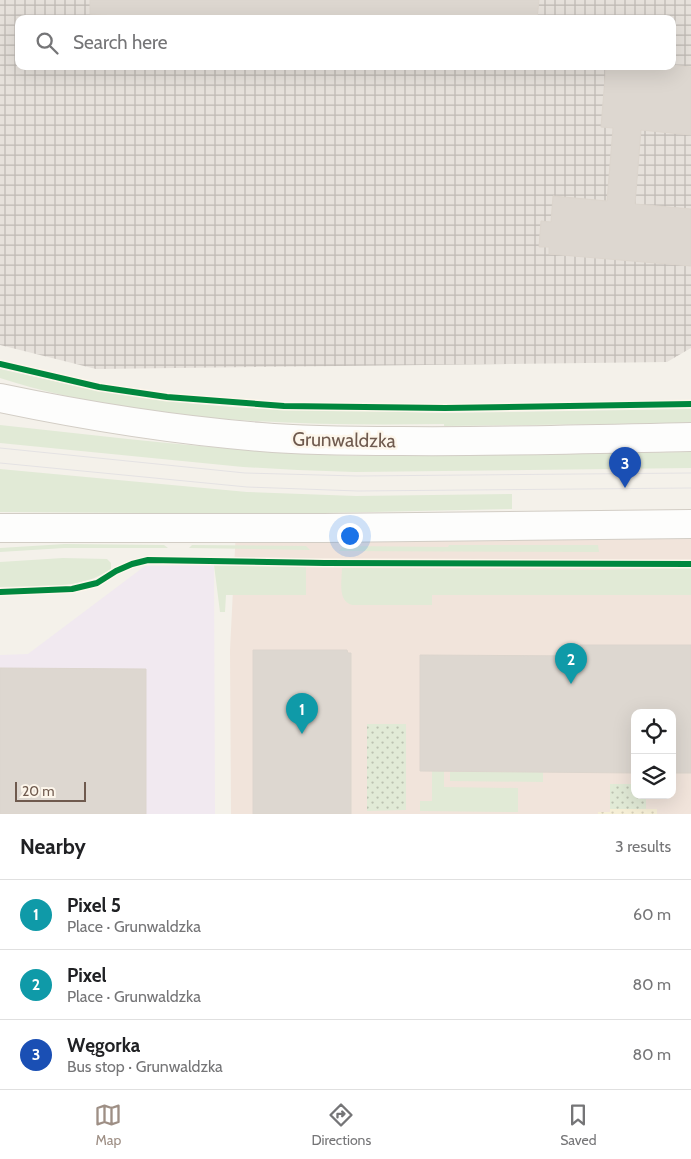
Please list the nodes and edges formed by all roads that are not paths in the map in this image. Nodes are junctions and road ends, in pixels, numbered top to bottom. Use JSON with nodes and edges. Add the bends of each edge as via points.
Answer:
{"nodes":[{"id":1,"x":0,"y":398,"type":"edge"},
{"id":2,"x":691,"y":437,"type":"edge"},
{"id":3,"x":691,"y":524,"type":"edge"},
{"id":4,"x":0,"y":528,"type":"edge"}],
"edges":[{"from":1,"to":2,"type":"street","name":"Grunwaldzka","via":[[138,424],[262,437],[454,441]]},
{"from":3,"to":4,"type":"street"}]}
